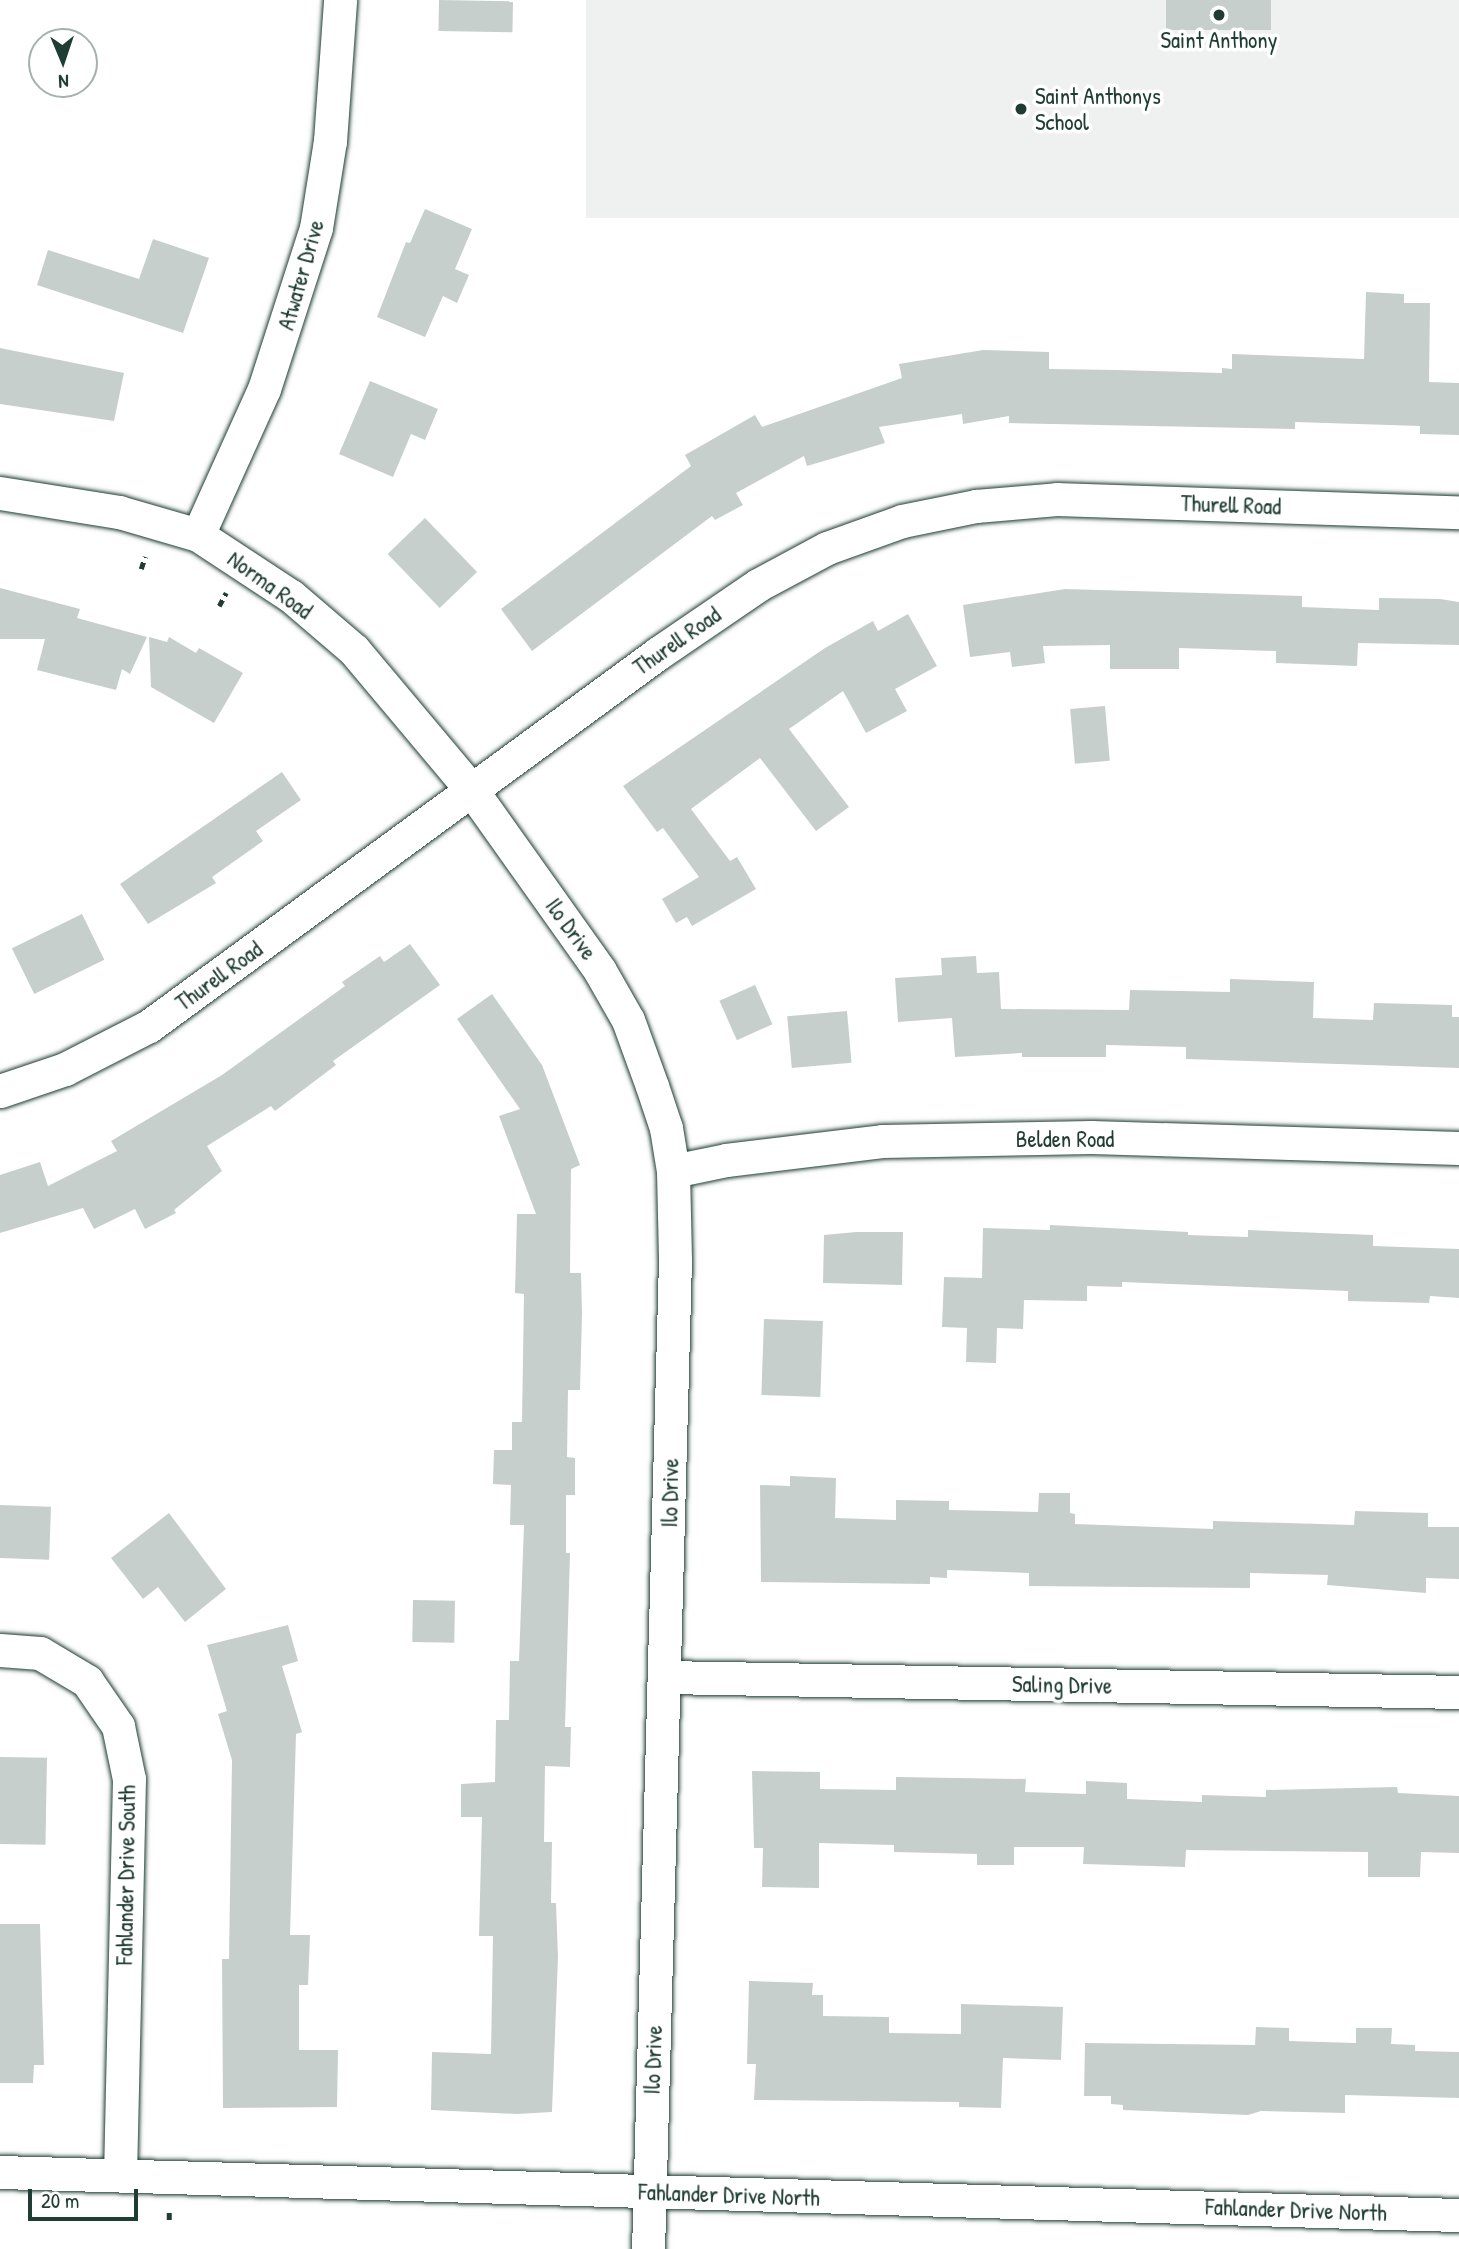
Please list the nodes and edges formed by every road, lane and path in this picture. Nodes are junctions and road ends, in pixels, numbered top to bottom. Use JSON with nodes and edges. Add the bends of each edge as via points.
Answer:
{"nodes":[{"id":1,"x":340,"y":0,"type":"edge"},
{"id":2,"x":0,"y":493,"type":"edge"},
{"id":3,"x":1459,"y":512,"type":"edge"},
{"id":4,"x":198,"y":535,"type":"junction"},
{"id":5,"x":473,"y":792,"type":"junction"},
{"id":6,"x":0,"y":1091,"type":"edge"},
{"id":7,"x":1459,"y":1149,"type":"edge"},
{"id":8,"x":673,"y":1171,"type":"junction"},
{"id":9,"x":0,"y":1650,"type":"edge"},
{"id":10,"x":665,"y":1677,"type":"junction"},
{"id":11,"x":1459,"y":1692,"type":"edge"},
{"id":12,"x":0,"y":2172,"type":"edge"},
{"id":13,"x":120,"y":2175,"type":"junction"},
{"id":14,"x":649,"y":2192,"type":"junction"},
{"id":15,"x":1459,"y":2215,"type":"edge"},
{"id":16,"x":648,"y":2249,"type":"edge"}],
"edges":[{"from":1,"to":4,"type":"street","name":"Atwater Drive","via":[[330,141],[316,228],[264,390]]},
{"from":2,"to":4,"type":"street","name":"Norma Road","via":[[120,512]]},
{"from":3,"to":5,"type":"street","name":"Thurell Road","via":[[1058,499],[976,506],[902,521],[827,548],[758,585]]},
{"from":4,"to":5,"type":"street","name":"Norma Road","via":[[291,596],[354,649]]},
{"from":5,"to":6,"type":"street","name":"Thurell Road","via":[[149,1026],[65,1069]]},
{"from":5,"to":8,"type":"street","name":"Ilo Drive","via":[[600,971],[628,1020],[666,1128]]},
{"from":7,"to":8,"type":"street","name":"Belden Road","via":[[1091,1137],[881,1141]]},
{"from":8,"to":10,"type":"street","name":"Ilo Drive"},
{"from":9,"to":13,"type":"street","name":"Fahlander Drive South","via":[[40,1653],[87,1681],[118,1726],[129,1779]]},
{"from":10,"to":11,"type":"street","name":"Saling Drive"},
{"from":10,"to":14,"type":"street","name":"Ilo Drive"},
{"from":12,"to":13,"type":"street","name":"Fahlander Drive North"},
{"from":13,"to":14,"type":"street","name":"Fahlander Drive North"},
{"from":14,"to":15,"type":"street","name":"Fahlander Drive North"},
{"from":14,"to":16,"type":"street","name":"Ilo Drive"}]}
